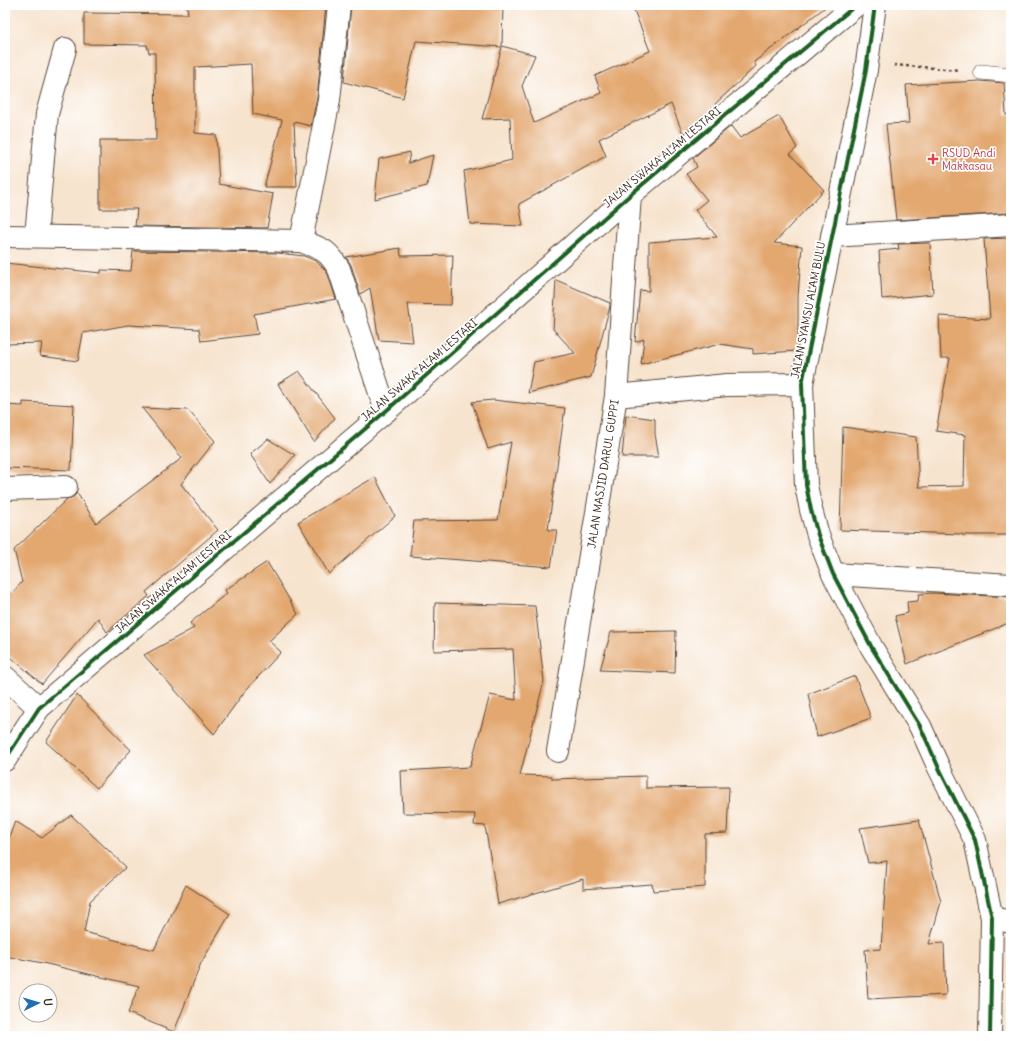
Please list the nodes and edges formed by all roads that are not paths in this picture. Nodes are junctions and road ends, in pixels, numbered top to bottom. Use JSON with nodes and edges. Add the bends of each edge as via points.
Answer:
{"nodes":[{"id":1,"x":339,"y":5,"type":"edge"},
{"id":2,"x":856,"y":5,"type":"edge"},
{"id":3,"x":875,"y":5,"type":"edge"},
{"id":4,"x":65,"y":49,"type":"dead end"},
{"id":5,"x":981,"y":72,"type":"road end"},
{"id":6,"x":1011,"y":75,"type":"edge"},
{"id":7,"x":630,"y":194,"type":"junction"},
{"id":8,"x":1011,"y":225,"type":"edge"},
{"id":9,"x":5,"y":236,"type":"edge"},
{"id":10,"x":36,"y":236,"type":"junction"},
{"id":11,"x":832,"y":236,"type":"junction"},
{"id":12,"x":301,"y":241,"type":"junction"},
{"id":13,"x":802,"y":384,"type":"junction"},
{"id":14,"x":616,"y":396,"type":"junction"},
{"id":15,"x":386,"y":411,"type":"junction"},
{"id":16,"x":66,"y":487,"type":"dead end"},
{"id":17,"x":5,"y":489,"type":"edge"},
{"id":18,"x":833,"y":574,"type":"junction"},
{"id":19,"x":1011,"y":585,"type":"edge"},
{"id":20,"x":5,"y":677,"type":"edge"},
{"id":21,"x":39,"y":708,"type":"junction"},
{"id":22,"x":558,"y":751,"type":"dead end"},
{"id":23,"x":5,"y":760,"type":"edge"},
{"id":24,"x":1001,"y":920,"type":"edge"},
{"id":25,"x":990,"y":1036,"type":"edge"}],
"edges":[{"from":1,"to":12,"type":"street","via":[[329,100]]},
{"from":2,"to":7,"type":"street","name":"JALAN SWAKA ALAM LESTARI"},
{"from":3,"to":11,"type":"street","name":"JALAN SYAMSU ALAM BULU","via":[[867,62]]},
{"from":4,"to":10,"type":"street","via":[[47,114]]},
{"from":5,"to":6,"type":"lane"},
{"from":7,"to":14,"type":"street","name":"JALAN MASJID DARUL GUPPI"},
{"from":7,"to":15,"type":"street","name":"JALAN SWAKA ALAM LESTARI"},
{"from":8,"to":11,"type":"street"},
{"from":9,"to":10,"type":"street"},
{"from":10,"to":12,"type":"street"},
{"from":11,"to":13,"type":"street","name":"JALAN SYAMSU ALAM BULU"},
{"from":12,"to":15,"type":"street","via":[[325,250],[339,269]]},
{"from":13,"to":14,"type":"street","via":[[727,386]]},
{"from":13,"to":18,"type":"street","name":"JALAN SYAMSU ALAM BULU","via":[[806,485],[818,535]]},
{"from":14,"to":22,"type":"street","name":"JALAN MASJID DARUL GUPPI"},
{"from":15,"to":21,"type":"street","name":"JALAN SWAKA ALAM LESTARI"},
{"from":16,"to":17,"type":"street"},
{"from":18,"to":19,"type":"street"},
{"from":18,"to":24,"type":"street","name":"JALAN SYAMSU ALAM BULU","via":[[872,648],[920,726],[975,840]]},
{"from":20,"to":21,"type":"street"},
{"from":21,"to":23,"type":"street","name":"JALAN SWAKA ALAM LESTARI"},
{"from":24,"to":25,"type":"street","name":"JALAN SYAMSU ALAM BULU"}]}
